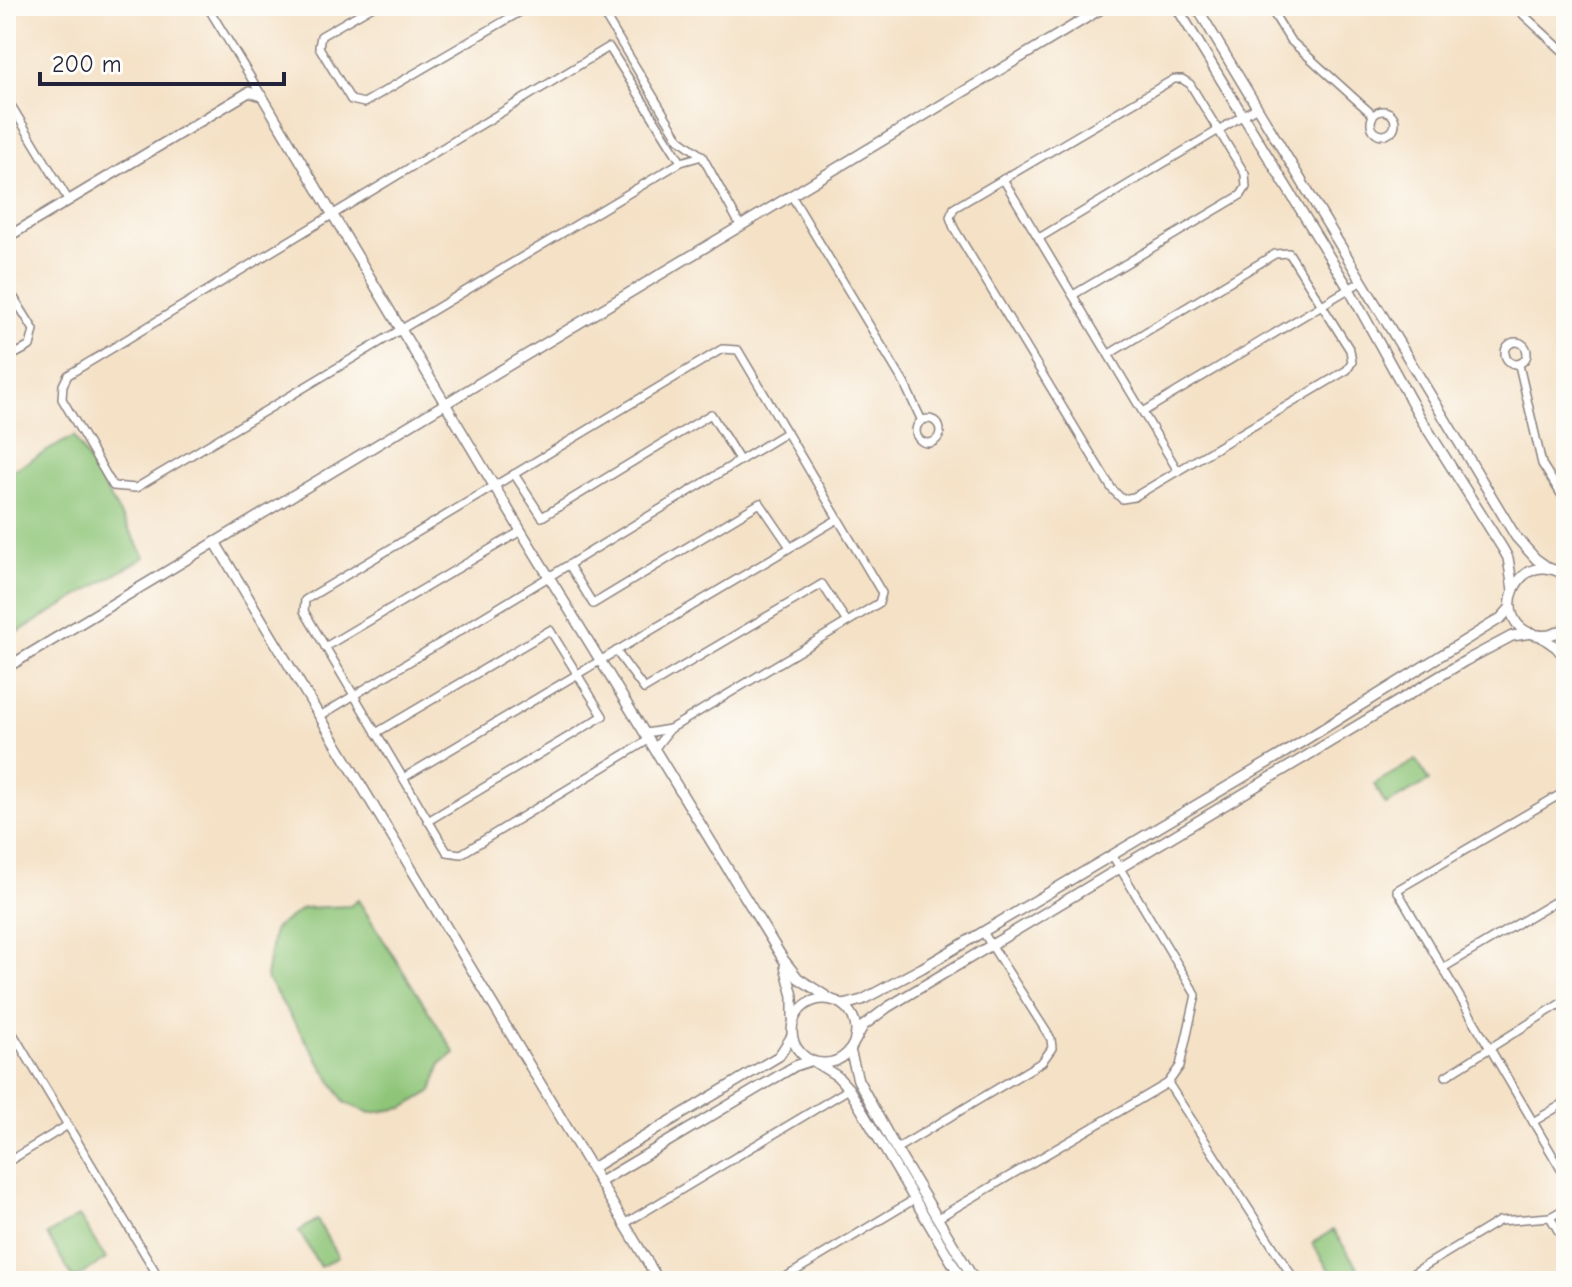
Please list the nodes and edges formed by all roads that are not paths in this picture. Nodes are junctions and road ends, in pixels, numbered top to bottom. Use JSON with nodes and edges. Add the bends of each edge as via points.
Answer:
{"nodes":[{"id":1,"x":207,"y":6,"type":"edge"},
{"id":2,"x":373,"y":6,"type":"edge"},
{"id":3,"x":530,"y":6,"type":"edge"},
{"id":4,"x":599,"y":6,"type":"edge"},
{"id":5,"x":1106,"y":6,"type":"edge"},
{"id":6,"x":1176,"y":6,"type":"edge"},
{"id":7,"x":1196,"y":6,"type":"edge"},
{"id":8,"x":1269,"y":6,"type":"edge"},
{"id":9,"x":1514,"y":6,"type":"edge"},
{"id":10,"x":614,"y":31,"type":"junction"},
{"id":11,"x":609,"y":47,"type":"junction"},
{"id":12,"x":1566,"y":54,"type":"edge"},
{"id":13,"x":262,"y":96,"type":"junction"},
{"id":14,"x":6,"y":97,"type":"edge"},
{"id":15,"x":1257,"y":107,"type":"junction"},
{"id":16,"x":1244,"y":115,"type":"junction"},
{"id":17,"x":1373,"y":115,"type":"dead end"},
{"id":18,"x":1217,"y":130,"type":"junction"},
{"id":19,"x":702,"y":156,"type":"junction"},
{"id":20,"x":681,"y":162,"type":"junction"},
{"id":21,"x":1003,"y":179,"type":"junction"},
{"id":22,"x":791,"y":195,"type":"junction"},
{"id":23,"x":69,"y":201,"type":"junction"},
{"id":24,"x":333,"y":215,"type":"junction"},
{"id":25,"x":740,"y":225,"type":"junction"},
{"id":26,"x":6,"y":238,"type":"edge"},
{"id":27,"x":1039,"y":238,"type":"junction"},
{"id":28,"x":1362,"y":281,"type":"junction"},
{"id":29,"x":6,"y":285,"type":"edge"},
{"id":30,"x":1349,"y":289,"type":"junction"},
{"id":31,"x":1073,"y":295,"type":"junction"},
{"id":32,"x":1323,"y":305,"type":"junction"},
{"id":33,"x":401,"y":330,"type":"junction"},
{"id":34,"x":1109,"y":354,"type":"junction"},
{"id":35,"x":6,"y":359,"type":"edge"},
{"id":36,"x":1519,"y":365,"type":"dead end"},
{"id":37,"x":445,"y":402,"type":"junction"},
{"id":38,"x":1143,"y":412,"type":"junction"},
{"id":39,"x":922,"y":421,"type":"dead end"},
{"id":40,"x":787,"y":432,"type":"junction"},
{"id":41,"x":740,"y":461,"type":"junction"},
{"id":42,"x":1178,"y":471,"type":"junction"},
{"id":43,"x":514,"y":474,"type":"junction"},
{"id":44,"x":494,"y":487,"type":"junction"},
{"id":45,"x":1566,"y":502,"type":"edge"},
{"id":46,"x":838,"y":519,"type":"junction"},
{"id":47,"x":521,"y":531,"type":"junction"},
{"id":48,"x":215,"y":542,"type":"junction"},
{"id":49,"x":790,"y":547,"type":"junction"},
{"id":50,"x":569,"y":565,"type":"junction"},
{"id":51,"x":1550,"y":569,"type":"junction"},
{"id":52,"x":1565,"y":575,"type":"edge"},
{"id":53,"x":550,"y":576,"type":"junction"},
{"id":54,"x":1513,"y":590,"type":"junction"},
{"id":55,"x":1511,"y":607,"type":"junction"},
{"id":56,"x":847,"y":622,"type":"junction"},
{"id":57,"x":1566,"y":627,"type":"edge"},
{"id":58,"x":1536,"y":634,"type":"junction"},
{"id":59,"x":325,"y":647,"type":"junction"},
{"id":60,"x":616,"y":651,"type":"junction"},
{"id":61,"x":1566,"y":659,"type":"edge"},
{"id":62,"x":601,"y":660,"type":"junction"},
{"id":63,"x":6,"y":668,"type":"edge"},
{"id":64,"x":577,"y":674,"type":"junction"},
{"id":65,"x":354,"y":695,"type":"junction"},
{"id":66,"x":320,"y":716,"type":"junction"},
{"id":67,"x":670,"y":729,"type":"junction"},
{"id":68,"x":376,"y":733,"type":"junction"},
{"id":69,"x":651,"y":740,"type":"junction"},
{"id":70,"x":403,"y":778,"type":"junction"},
{"id":71,"x":1566,"y":791,"type":"edge"},
{"id":72,"x":428,"y":821,"type":"junction"},
{"id":73,"x":1112,"y":855,"type":"junction"},
{"id":74,"x":1121,"y":870,"type":"junction"},
{"id":75,"x":1566,"y":895,"type":"edge"},
{"id":76,"x":983,"y":932,"type":"junction"},
{"id":77,"x":993,"y":947,"type":"junction"},
{"id":78,"x":783,"y":959,"type":"junction"},
{"id":79,"x":1443,"y":968,"type":"junction"},
{"id":80,"x":832,"y":1000,"type":"junction"},
{"id":81,"x":1566,"y":1000,"type":"edge"},
{"id":82,"x":844,"y":1005,"type":"junction"},
{"id":83,"x":6,"y":1022,"type":"edge"},
{"id":84,"x":793,"y":1022,"type":"junction"},
{"id":85,"x":792,"y":1036,"type":"junction"},
{"id":86,"x":853,"y":1046,"type":"junction"},
{"id":87,"x":1489,"y":1046,"type":"junction"},
{"id":88,"x":813,"y":1062,"type":"junction"},
{"id":89,"x":1446,"y":1076,"type":"dead end"},
{"id":90,"x":1168,"y":1083,"type":"junction"},
{"id":91,"x":849,"y":1089,"type":"junction"},
{"id":92,"x":1566,"y":1102,"type":"edge"},
{"id":93,"x":1533,"y":1122,"type":"junction"},
{"id":94,"x":68,"y":1125,"type":"junction"},
{"id":95,"x":896,"y":1149,"type":"junction"},
{"id":96,"x":6,"y":1163,"type":"edge"},
{"id":97,"x":592,"y":1168,"type":"junction"},
{"id":98,"x":1566,"y":1178,"type":"edge"},
{"id":99,"x":600,"y":1182,"type":"junction"},
{"id":100,"x":915,"y":1199,"type":"junction"},
{"id":101,"x":1566,"y":1208,"type":"edge"},
{"id":102,"x":1550,"y":1217,"type":"junction"},
{"id":103,"x":938,"y":1218,"type":"junction"},
{"id":104,"x":624,"y":1224,"type":"junction"},
{"id":105,"x":1566,"y":1244,"type":"edge"},
{"id":106,"x":161,"y":1281,"type":"edge"},
{"id":107,"x":659,"y":1281,"type":"edge"},
{"id":108,"x":779,"y":1281,"type":"edge"},
{"id":109,"x":963,"y":1281,"type":"edge"},
{"id":110,"x":975,"y":1281,"type":"edge"},
{"id":111,"x":1295,"y":1281,"type":"edge"},
{"id":112,"x":1400,"y":1281,"type":"edge"}],
"edges":[{"from":1,"to":13,"type":"street"},
{"from":2,"to":3,"type":"street","via":[[321,36],[319,47],[351,100],[364,103]]},
{"from":4,"to":10,"type":"street"},
{"from":5,"to":22,"type":"street"},
{"from":6,"to":16,"type":"street"},
{"from":7,"to":15,"type":"street"},
{"from":8,"to":17,"type":"street","via":[[1290,40]]},
{"from":9,"to":12,"type":"street"},
{"from":10,"to":11,"type":"street"},
{"from":10,"to":19,"type":"street","via":[[679,139]]},
{"from":11,"to":20,"type":"street"},
{"from":11,"to":24,"type":"street"},
{"from":13,"to":23,"type":"street","via":[[249,92]]},
{"from":13,"to":24,"type":"street"},
{"from":14,"to":23,"type":"street"},
{"from":15,"to":16,"type":"street"},
{"from":15,"to":28,"type":"street"},
{"from":16,"to":18,"type":"street"},
{"from":16,"to":30,"type":"street"},
{"from":18,"to":21,"type":"street","via":[[1190,84],[1174,79]]},
{"from":18,"to":27,"type":"street"},
{"from":18,"to":31,"type":"street","via":[[1245,174],[1241,195]]},
{"from":19,"to":20,"type":"street"},
{"from":19,"to":25,"type":"street"},
{"from":20,"to":33,"type":"street"},
{"from":21,"to":27,"type":"street"},
{"from":21,"to":42,"type":"street","via":[[954,208],[954,228],[1112,489],[1122,499],[1134,497]]},
{"from":22,"to":25,"type":"street"},
{"from":22,"to":39,"type":"street"},
{"from":23,"to":26,"type":"street"},
{"from":24,"to":33,"type":"street"},
{"from":24,"to":33,"type":"street","via":[[68,375],[62,399],[113,486],[136,488]]},
{"from":25,"to":37,"type":"street"},
{"from":27,"to":31,"type":"street"},
{"from":28,"to":30,"type":"street"},
{"from":28,"to":51,"type":"street","via":[[1516,537]]},
{"from":29,"to":35,"type":"street","via":[[34,330],[30,346]]},
{"from":30,"to":32,"type":"street"},
{"from":30,"to":54,"type":"street","via":[[1421,419],[1508,558]]},
{"from":31,"to":34,"type":"street"},
{"from":32,"to":34,"type":"street","via":[[1295,259],[1289,253],[1275,254]]},
{"from":32,"to":38,"type":"street"},
{"from":32,"to":42,"type":"street","via":[[1350,350],[1347,370]]},
{"from":33,"to":37,"type":"street"},
{"from":34,"to":38,"type":"street"},
{"from":36,"to":45,"type":"street","via":[[1542,464]]},
{"from":37,"to":44,"type":"street"},
{"from":37,"to":48,"type":"street"},
{"from":38,"to":42,"type":"street"},
{"from":40,"to":41,"type":"street"},
{"from":40,"to":43,"type":"street","via":[[738,350],[722,349]]},
{"from":40,"to":46,"type":"street"},
{"from":41,"to":43,"type":"street","via":[[711,414],[542,517]]},
{"from":41,"to":50,"type":"street"},
{"from":43,"to":44,"type":"street"},
{"from":44,"to":47,"type":"street"},
{"from":44,"to":59,"type":"street","via":[[305,600],[304,611]]},
{"from":46,"to":49,"type":"street"},
{"from":46,"to":56,"type":"street","via":[[882,593],[879,603]]},
{"from":47,"to":53,"type":"street"},
{"from":47,"to":59,"type":"street"},
{"from":48,"to":63,"type":"street"},
{"from":48,"to":66,"type":"street"},
{"from":49,"to":50,"type":"street","via":[[760,503],[593,604]]},
{"from":49,"to":60,"type":"street"},
{"from":50,"to":53,"type":"street"},
{"from":51,"to":52,"type":"street"},
{"from":51,"to":54,"type":"street","via":[[1528,572]]},
{"from":53,"to":62,"type":"street"},
{"from":53,"to":65,"type":"street"},
{"from":54,"to":55,"type":"street"},
{"from":55,"to":58,"type":"street","via":[[1518,623]]},
{"from":55,"to":73,"type":"street","via":[[1284,753]]},
{"from":56,"to":60,"type":"street","via":[[822,584],[644,689]]},
{"from":56,"to":67,"type":"street"},
{"from":57,"to":58,"type":"street","via":[[1550,635]]},
{"from":58,"to":61,"type":"street"},
{"from":58,"to":74,"type":"street","via":[[1512,636],[1465,661]]},
{"from":59,"to":65,"type":"street"},
{"from":60,"to":62,"type":"street"},
{"from":62,"to":64,"type":"street"},
{"from":62,"to":69,"type":"street"},
{"from":64,"to":68,"type":"street","via":[[550,630]]},
{"from":64,"to":70,"type":"street"},
{"from":64,"to":72,"type":"street","via":[[603,716]]},
{"from":65,"to":66,"type":"street"},
{"from":65,"to":68,"type":"street"},
{"from":66,"to":97,"type":"street"},
{"from":67,"to":69,"type":"street"},
{"from":67,"to":69,"type":"street"},
{"from":68,"to":70,"type":"street"},
{"from":69,"to":72,"type":"street","via":[[461,854],[447,852]]},
{"from":69,"to":78,"type":"street"},
{"from":70,"to":72,"type":"street"},
{"from":71,"to":79,"type":"street","via":[[1397,890]]},
{"from":73,"to":74,"type":"street"},
{"from":73,"to":76,"type":"street"},
{"from":74,"to":77,"type":"street"},
{"from":74,"to":90,"type":"street","via":[[1196,995],[1180,1066]]},
{"from":75,"to":79,"type":"street"},
{"from":76,"to":77,"type":"street"},
{"from":76,"to":82,"type":"street"},
{"from":77,"to":86,"type":"street","via":[[888,1007],[863,1026]]},
{"from":77,"to":95,"type":"street","via":[[1051,1039],[1050,1055]]},
{"from":78,"to":80,"type":"street","via":[[798,978]]},
{"from":78,"to":84,"type":"street","via":[[793,996]]},
{"from":79,"to":87,"type":"street"},
{"from":80,"to":82,"type":"street"},
{"from":80,"to":84,"type":"street","via":[[813,1001]]},
{"from":81,"to":87,"type":"street"},
{"from":82,"to":86,"type":"street","via":[[855,1022]]},
{"from":83,"to":94,"type":"street"},
{"from":84,"to":85,"type":"street"},
{"from":85,"to":88,"type":"street","via":[[798,1052]]},
{"from":85,"to":97,"type":"street","via":[[779,1056]]},
{"from":86,"to":88,"type":"street","via":[[835,1062]]},
{"from":86,"to":95,"type":"street","via":[[858,1080]]},
{"from":87,"to":89,"type":"street"},
{"from":87,"to":93,"type":"street"},
{"from":88,"to":91,"type":"street"},
{"from":88,"to":99,"type":"street","via":[[795,1066]]},
{"from":90,"to":103,"type":"street"},
{"from":90,"to":111,"type":"street"},
{"from":91,"to":100,"type":"street"},
{"from":91,"to":104,"type":"street"},
{"from":92,"to":93,"type":"street"},
{"from":93,"to":98,"type":"street"},
{"from":94,"to":96,"type":"street"},
{"from":94,"to":106,"type":"street"},
{"from":95,"to":103,"type":"street"},
{"from":97,"to":99,"type":"street"},
{"from":99,"to":104,"type":"street"},
{"from":100,"to":108,"type":"street"},
{"from":100,"to":109,"type":"street"},
{"from":101,"to":102,"type":"street"},
{"from":102,"to":105,"type":"street"},
{"from":102,"to":112,"type":"street","via":[[1499,1221]]},
{"from":103,"to":110,"type":"street"},
{"from":104,"to":107,"type":"street"}]}
